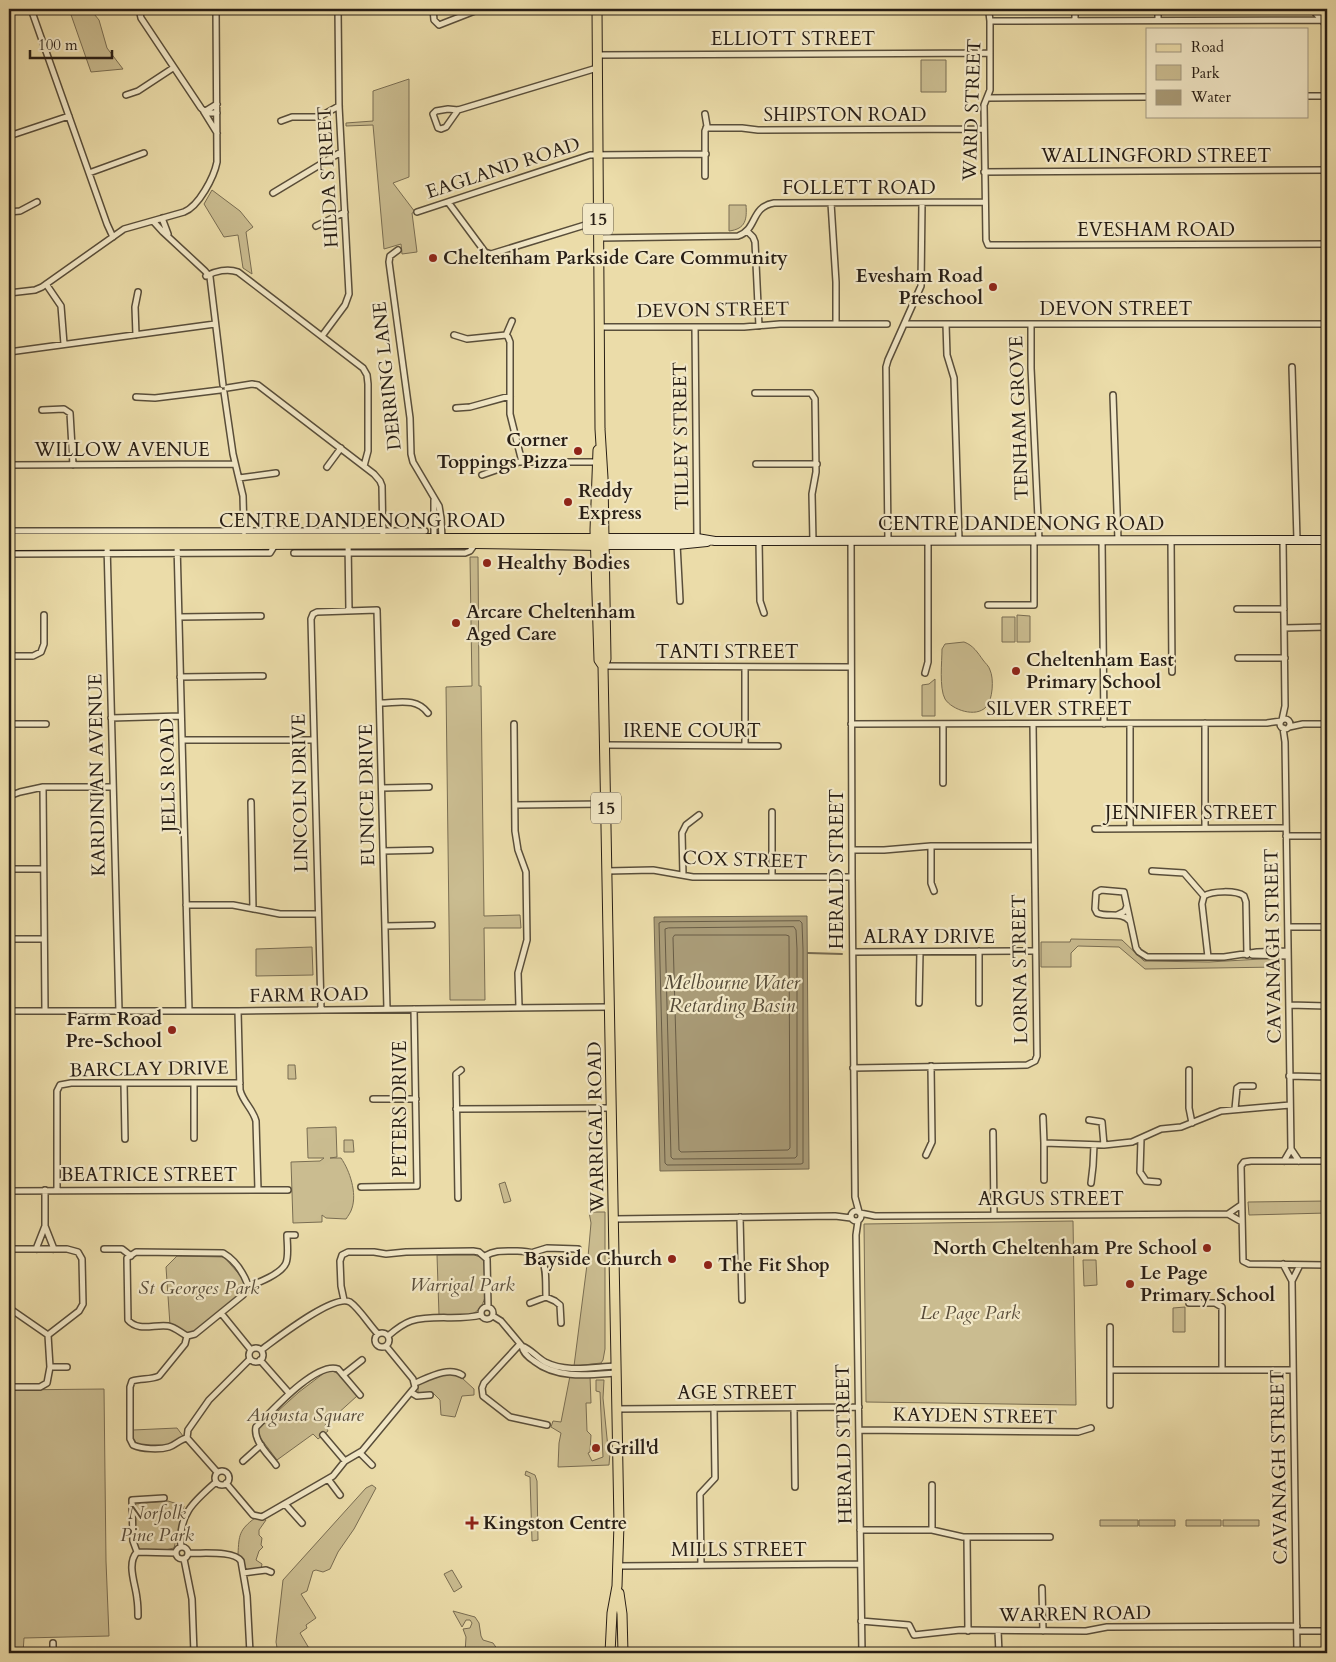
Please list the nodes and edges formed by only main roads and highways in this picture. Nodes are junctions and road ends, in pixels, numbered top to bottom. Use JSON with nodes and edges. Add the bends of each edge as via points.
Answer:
{"nodes":[{"id":1,"x":597,"y":9,"type":"edge"},
{"id":2,"x":9,"y":538,"type":"edge"},
{"id":3,"x":244,"y":538,"type":"junction"},
{"id":4,"x":1327,"y":540,"type":"edge"},
{"id":5,"x":438,"y":541,"type":"junction"},
{"id":6,"x":107,"y":542,"type":"junction"},
{"id":7,"x":600,"y":542,"type":"junction"},
{"id":8,"x":348,"y":545,"type":"junction"},
{"id":9,"x":9,"y":546,"type":"edge"},
{"id":10,"x":617,"y":1586,"type":"junction"},
{"id":11,"x":610,"y":1653,"type":"edge"},
{"id":12,"x":623,"y":1653,"type":"edge"}],
"edges":[{"from":1,"to":7,"type":"highway","name":"WARRIGAL ROAD","number":"15"},
{"from":2,"to":6,"type":"main road","name":"CENTRE DANDENONG ROAD"},
{"from":3,"to":6,"type":"main road","name":"CENTRE DANDENONG ROAD","via":[[178,546]]},
{"from":3,"to":8,"type":"main road","name":"CENTRE DANDENONG ROAD"},
{"from":3,"to":8,"type":"main road","name":"CENTRE DANDENONG ROAD","via":[[296,550]]},
{"from":4,"to":7,"type":"main road","name":"CENTRE DANDENONG ROAD"},
{"from":5,"to":7,"type":"main road","name":"CENTRE DANDENONG ROAD"},
{"from":5,"to":7,"type":"main road","name":"CENTRE DANDENONG ROAD","via":[[474,544]]},
{"from":5,"to":8,"type":"main road","name":"CENTRE DANDENONG ROAD","via":[[383,537]]},
{"from":6,"to":9,"type":"main road","name":"CENTRE DANDENONG ROAD"},
{"from":7,"to":10,"type":"highway","name":"WARRIGAL ROAD","number":"15","via":[[599,660],[603,666],[605,745],[619,1514]]},
{"from":10,"to":11,"type":"highway","name":"WARRIGAL ROAD","number":"15"},
{"from":10,"to":12,"type":"highway","name":"WARRIGAL ROAD","number":"15"}]}
